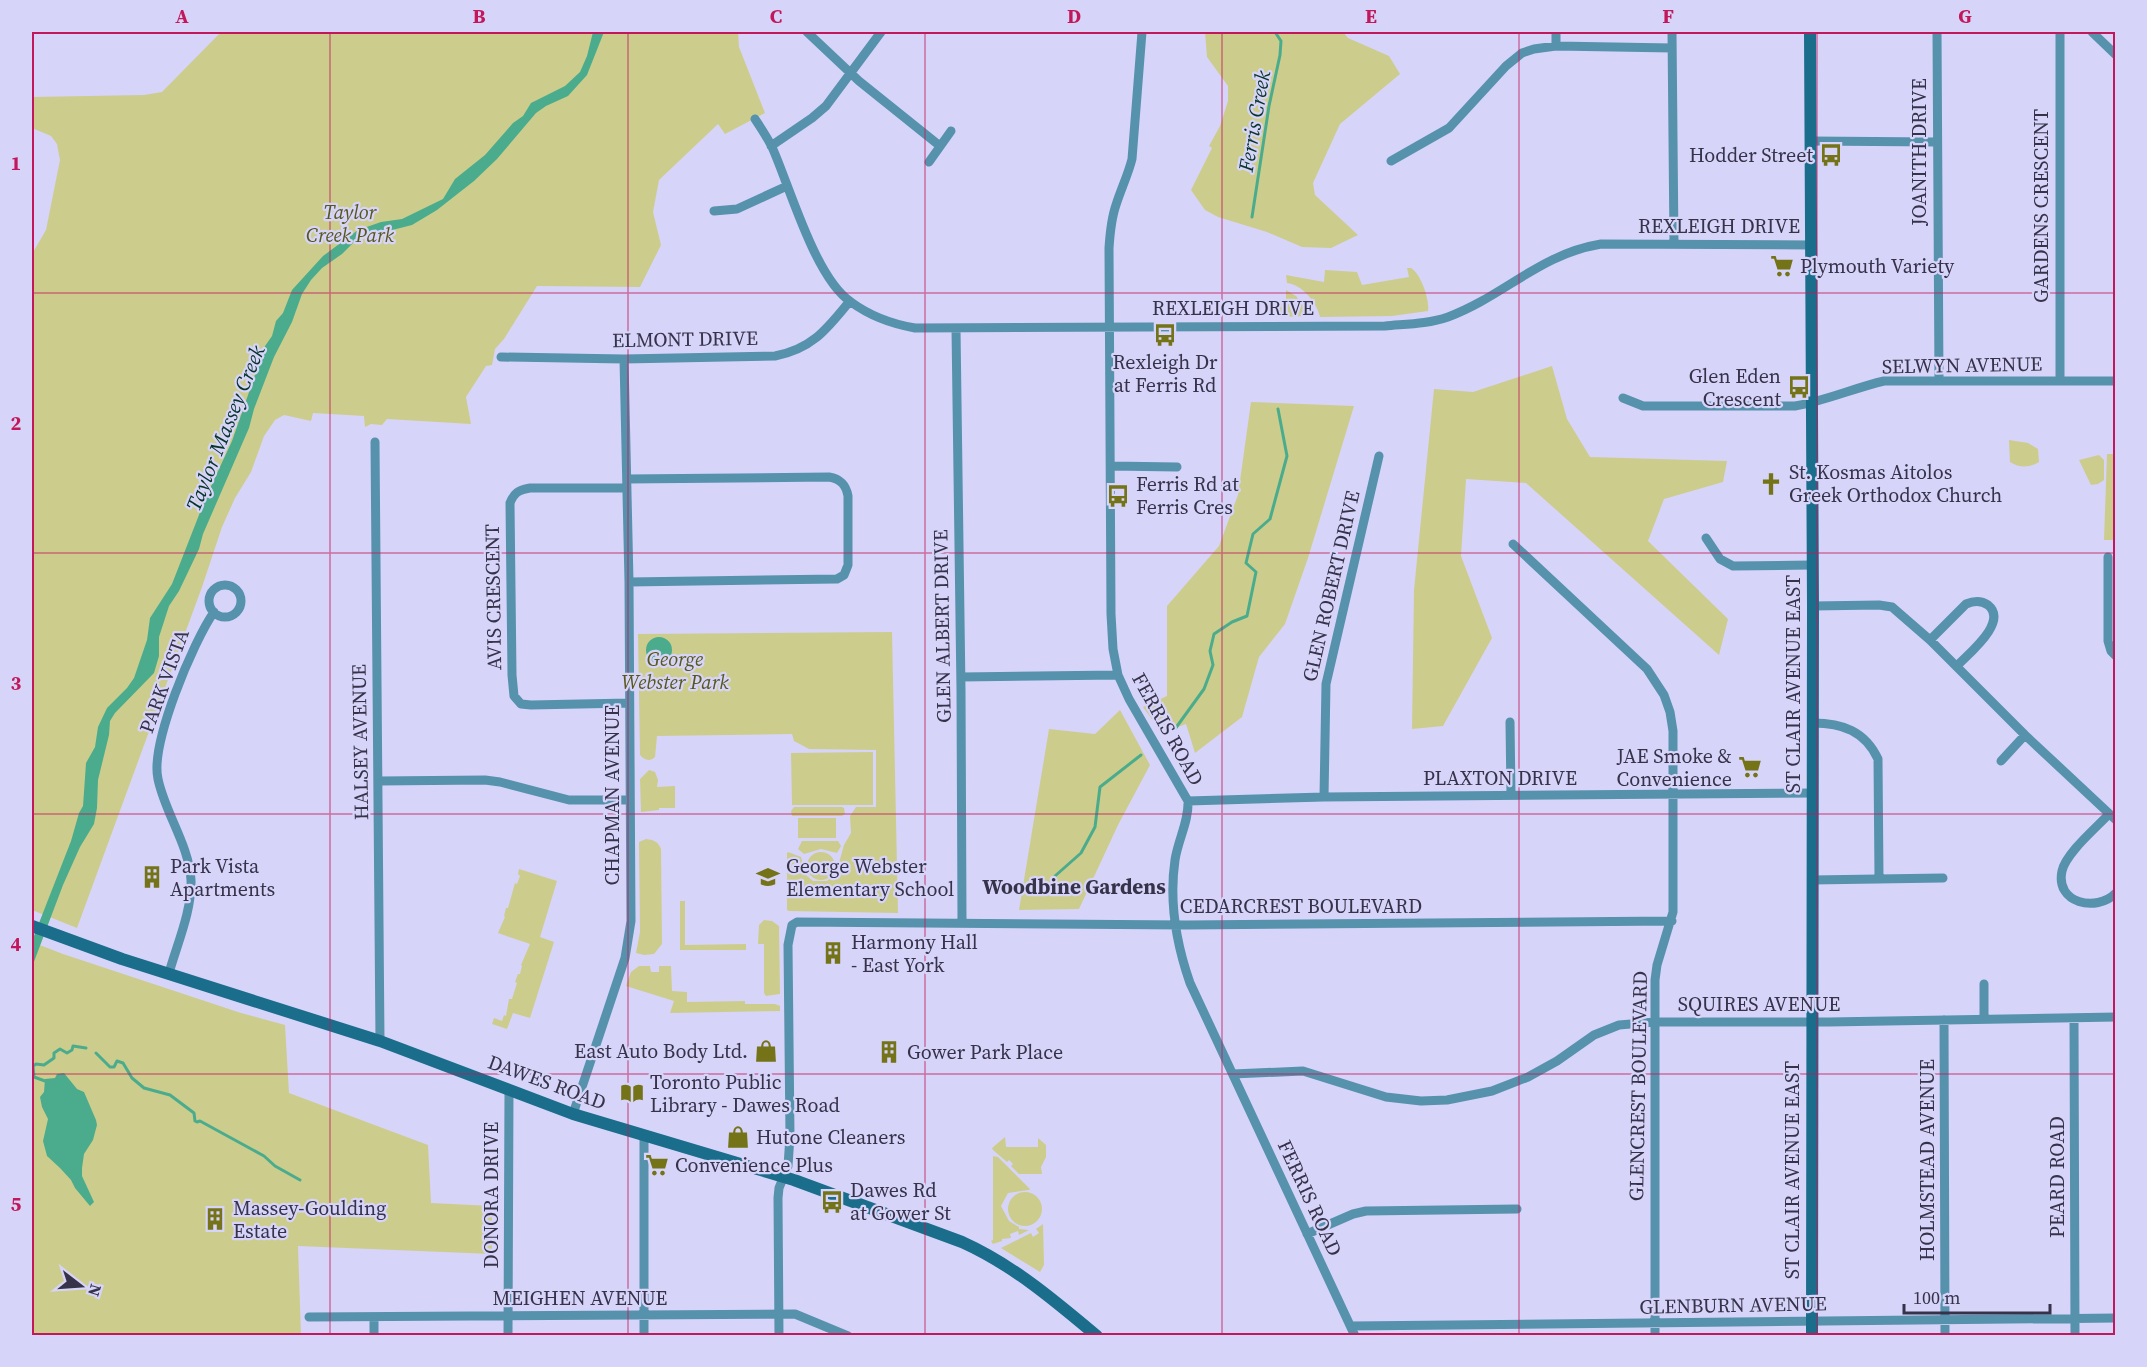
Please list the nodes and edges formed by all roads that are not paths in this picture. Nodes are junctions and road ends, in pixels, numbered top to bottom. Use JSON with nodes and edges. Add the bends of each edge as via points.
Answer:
{"nodes":[{"id":1,"x":807,"y":32,"type":"edge"},
{"id":2,"x":881,"y":32,"type":"edge"},
{"id":3,"x":1142,"y":32,"type":"edge"},
{"id":4,"x":1556,"y":32,"type":"edge"},
{"id":5,"x":1672,"y":32,"type":"edge"},
{"id":6,"x":1810,"y":32,"type":"edge"},
{"id":7,"x":1936,"y":32,"type":"edge"},
{"id":8,"x":2060,"y":32,"type":"edge"},
{"id":9,"x":2092,"y":32,"type":"edge"},
{"id":10,"x":1556,"y":46,"type":"junction"},
{"id":11,"x":1672,"y":48,"type":"junction"},
{"id":12,"x":2115,"y":55,"type":"edge"},
{"id":13,"x":851,"y":73,"type":"junction"},
{"id":14,"x":755,"y":119,"type":"dead end"},
{"id":15,"x":951,"y":131,"type":"dead end"},
{"id":16,"x":1811,"y":141,"type":"junction"},
{"id":17,"x":1936,"y":142,"type":"junction"},
{"id":18,"x":771,"y":146,"type":"junction"},
{"id":19,"x":940,"y":146,"type":"junction"},
{"id":20,"x":1391,"y":161,"type":"dead end"},
{"id":21,"x":929,"y":162,"type":"dead end"},
{"id":22,"x":787,"y":186,"type":"junction"},
{"id":23,"x":714,"y":211,"type":"dead end"},
{"id":24,"x":1674,"y":244,"type":"junction"},
{"id":25,"x":1812,"y":245,"type":"junction"},
{"id":26,"x":849,"y":302,"type":"junction"},
{"id":27,"x":1110,"y":326,"type":"junction"},
{"id":28,"x":956,"y":328,"type":"junction"},
{"id":29,"x":501,"y":357,"type":"dead end"},
{"id":30,"x":624,"y":359,"type":"junction"},
{"id":31,"x":1939,"y":381,"type":"junction"},
{"id":32,"x":2060,"y":381,"type":"junction"},
{"id":33,"x":2115,"y":381,"type":"edge"},
{"id":34,"x":1623,"y":398,"type":"dead end"},
{"id":35,"x":1812,"y":403,"type":"junction"},
{"id":36,"x":375,"y":442,"type":"dead end"},
{"id":37,"x":1379,"y":456,"type":"dead end"},
{"id":38,"x":1111,"y":466,"type":"junction"},
{"id":39,"x":1177,"y":467,"type":"dead end"},
{"id":40,"x":627,"y":484,"type":"junction"},
{"id":41,"x":1706,"y":538,"type":"dead end"},
{"id":42,"x":1514,"y":544,"type":"dead end"},
{"id":43,"x":2108,"y":557,"type":"dead end"},
{"id":44,"x":1812,"y":565,"type":"junction"},
{"id":45,"x":629,"y":582,"type":"junction"},
{"id":46,"x":1813,"y":606,"type":"junction"},
{"id":47,"x":214,"y":612,"type":"dead end"},
{"id":48,"x":1930,"y":640,"type":"junction"},
{"id":49,"x":2115,"y":656,"type":"edge"},
{"id":50,"x":1957,"y":666,"type":"junction"},
{"id":51,"x":1118,"y":675,"type":"junction"},
{"id":52,"x":961,"y":677,"type":"junction"},
{"id":53,"x":629,"y":703,"type":"junction"},
{"id":54,"x":1510,"y":722,"type":"dead end"},
{"id":55,"x":1813,"y":723,"type":"junction"},
{"id":56,"x":2025,"y":735,"type":"junction"},
{"id":57,"x":2001,"y":761,"type":"dead end"},
{"id":58,"x":379,"y":781,"type":"junction"},
{"id":59,"x":1813,"y":793,"type":"junction"},
{"id":60,"x":1511,"y":795,"type":"junction"},
{"id":61,"x":1673,"y":795,"type":"junction"},
{"id":62,"x":1324,"y":797,"type":"junction"},
{"id":63,"x":630,"y":800,"type":"junction"},
{"id":64,"x":1188,"y":801,"type":"junction"},
{"id":65,"x":2112,"y":817,"type":"edge"},
{"id":66,"x":1879,"y":878,"type":"junction"},
{"id":67,"x":1943,"y":878,"type":"dead end"},
{"id":68,"x":1812,"y":880,"type":"junction"},
{"id":69,"x":2115,"y":893,"type":"edge"},
{"id":70,"x":1672,"y":921,"type":"junction"},
{"id":71,"x":962,"y":922,"type":"junction"},
{"id":72,"x":1175,"y":925,"type":"junction"},
{"id":73,"x":32,"y":926,"type":"edge"},
{"id":74,"x":169,"y":973,"type":"junction"},
{"id":75,"x":1984,"y":984,"type":"dead end"},
{"id":76,"x":2115,"y":1017,"type":"edge"},
{"id":77,"x":2074,"y":1018,"type":"junction"},
{"id":78,"x":1984,"y":1019,"type":"junction"},
{"id":79,"x":1944,"y":1020,"type":"junction"},
{"id":80,"x":1655,"y":1022,"type":"junction"},
{"id":81,"x":1812,"y":1022,"type":"junction"},
{"id":82,"x":380,"y":1041,"type":"junction"},
{"id":83,"x":1233,"y":1074,"type":"junction"},
{"id":84,"x":509,"y":1090,"type":"junction"},
{"id":85,"x":573,"y":1114,"type":"junction"},
{"id":86,"x":644,"y":1135,"type":"junction"},
{"id":87,"x":784,"y":1177,"type":"junction"},
{"id":88,"x":1517,"y":1209,"type":"dead end"},
{"id":89,"x":1307,"y":1234,"type":"junction"},
{"id":90,"x":779,"y":1314,"type":"junction"},
{"id":91,"x":644,"y":1315,"type":"junction"},
{"id":92,"x":508,"y":1316,"type":"junction"},
{"id":93,"x":309,"y":1317,"type":"dead end"},
{"id":94,"x":374,"y":1317,"type":"junction"},
{"id":95,"x":2115,"y":1318,"type":"edge"},
{"id":96,"x":2075,"y":1319,"type":"junction"},
{"id":97,"x":1945,"y":1321,"type":"junction"},
{"id":98,"x":1812,"y":1322,"type":"junction"},
{"id":99,"x":1654,"y":1324,"type":"junction"},
{"id":100,"x":1353,"y":1331,"type":"edge"},
{"id":101,"x":1093,"y":1334,"type":"edge"},
{"id":102,"x":374,"y":1335,"type":"edge"},
{"id":103,"x":508,"y":1335,"type":"edge"},
{"id":104,"x":644,"y":1335,"type":"edge"},
{"id":105,"x":779,"y":1335,"type":"edge"},
{"id":106,"x":848,"y":1335,"type":"edge"},
{"id":107,"x":1654,"y":1335,"type":"edge"},
{"id":108,"x":1812,"y":1335,"type":"edge"},
{"id":109,"x":1945,"y":1335,"type":"edge"},
{"id":110,"x":2075,"y":1335,"type":"edge"}],
"edges":[{"from":1,"to":13,"type":"street"},
{"from":2,"to":13,"type":"street"},
{"from":3,"to":27,"type":"street","name":"FERRIS ROAD","via":[[1132,159],[1111,227]]},
{"from":4,"to":10,"type":"street"},
{"from":5,"to":11,"type":"street"},
{"from":6,"to":16,"type":"main road","name":"ST CLAIR AVENUE EAST"},
{"from":7,"to":17,"type":"street","name":"JOANITH DRIVE"},
{"from":8,"to":32,"type":"street","name":"GARDENS CRESCENT"},
{"from":9,"to":12,"type":"street"},
{"from":10,"to":11,"type":"street"},
{"from":10,"to":20,"type":"street","via":[[1528,50],[1514,58],[1449,128]]},
{"from":11,"to":24,"type":"street"},
{"from":13,"to":18,"type":"street","via":[[826,106]]},
{"from":13,"to":19,"type":"street"},
{"from":14,"to":18,"type":"street","name":"REXLEIGH DRIVE"},
{"from":15,"to":19,"type":"street"},
{"from":16,"to":17,"type":"street"},
{"from":16,"to":25,"type":"main road","name":"ST CLAIR AVENUE EAST"},
{"from":17,"to":31,"type":"street","name":"JOANITH DRIVE"},
{"from":18,"to":22,"type":"street","name":"REXLEIGH DRIVE"},
{"from":19,"to":21,"type":"street"},
{"from":22,"to":23,"type":"street","via":[[737,209]]},
{"from":22,"to":26,"type":"street","name":"REXLEIGH DRIVE","via":[[825,271]]},
{"from":24,"to":25,"type":"street","name":"REXLEIGH DRIVE"},
{"from":24,"to":27,"type":"street","name":"REXLEIGH DRIVE","via":[[1601,244],[1579,248],[1554,257],[1467,309],[1425,323]]},
{"from":25,"to":35,"type":"main road","name":"ST CLAIR AVENUE EAST"},
{"from":26,"to":28,"type":"street","name":"REXLEIGH DRIVE","via":[[893,324]]},
{"from":26,"to":30,"type":"street","name":"ELMONT DRIVE","via":[[824,332],[783,354]]},
{"from":27,"to":28,"type":"street","name":"REXLEIGH DRIVE"},
{"from":27,"to":38,"type":"street","name":"FERRIS ROAD"},
{"from":28,"to":52,"type":"street","name":"GLEN ALBERT DRIVE"},
{"from":29,"to":30,"type":"street","name":"ELMONT DRIVE"},
{"from":30,"to":40,"type":"street","name":"CHAPMAN AVENUE"},
{"from":31,"to":32,"type":"street","name":"SELWYN AVENUE"},
{"from":31,"to":35,"type":"street","name":"SELWYN AVENUE","via":[[1884,381]]},
{"from":32,"to":33,"type":"street","name":"SELWYN AVENUE"},
{"from":34,"to":35,"type":"street","via":[[1643,406]]},
{"from":35,"to":44,"type":"main road","name":"ST CLAIR AVENUE EAST"},
{"from":36,"to":58,"type":"street","name":"HALSEY AVENUE"},
{"from":37,"to":62,"type":"street","name":"GLEN ROBERT DRIVE","via":[[1326,684]]},
{"from":38,"to":39,"type":"street"},
{"from":38,"to":51,"type":"street","name":"FERRIS ROAD","via":[[1111,614]]},
{"from":40,"to":45,"type":"street","name":"CHAPMAN AVENUE"},
{"from":40,"to":45,"type":"street","via":[[829,477],[840,480],[848,496],[848,565],[844,575],[837,579]]},
{"from":40,"to":53,"type":"street","name":"AVIS CRESCENT","via":[[530,488],[513,495],[511,640],[512,689],[521,704]]},
{"from":41,"to":44,"type":"street","via":[[1720,559],[1733,566]]},
{"from":42,"to":61,"type":"street","name":"GLENCREST BOULEVARD","via":[[1647,669],[1661,687],[1672,721]]},
{"from":43,"to":49,"type":"street","via":[[2108,641]]},
{"from":44,"to":46,"type":"main road","name":"ST CLAIR AVENUE EAST"},
{"from":45,"to":53,"type":"street","name":"CHAPMAN AVENUE"},
{"from":46,"to":48,"type":"street","via":[[1892,607]]},
{"from":46,"to":55,"type":"main road","name":"ST CLAIR AVENUE EAST"},
{"from":47,"to":74,"type":"street","name":"PARK VISTA","via":[[202,628],[157,754],[157,778],[188,861],[190,878],[188,907]]},
{"from":48,"to":50,"type":"street"},
{"from":48,"to":50,"type":"street","via":[[1966,604],[1973,601],[1989,606],[1994,623],[1990,631]]},
{"from":50,"to":56,"type":"street"},
{"from":51,"to":52,"type":"street"},
{"from":51,"to":64,"type":"street","name":"FERRIS ROAD"},
{"from":52,"to":71,"type":"street","name":"GLEN ALBERT DRIVE"},
{"from":53,"to":63,"type":"street","name":"CHAPMAN AVENUE"},
{"from":54,"to":60,"type":"street"},
{"from":55,"to":59,"type":"main road","name":"ST CLAIR AVENUE EAST"},
{"from":55,"to":66,"type":"street","via":[[1847,727],[1870,746],[1878,759]]},
{"from":56,"to":57,"type":"street"},
{"from":56,"to":65,"type":"street"},
{"from":58,"to":63,"type":"street","via":[[485,780],[569,800]]},
{"from":58,"to":82,"type":"street","name":"HALSEY AVENUE"},
{"from":59,"to":61,"type":"street","name":"PLAXTON DRIVE"},
{"from":59,"to":68,"type":"main road","name":"ST CLAIR AVENUE EAST"},
{"from":60,"to":61,"type":"street","name":"PLAXTON DRIVE"},
{"from":60,"to":62,"type":"street","name":"PLAXTON DRIVE"},
{"from":61,"to":70,"type":"street","name":"GLENCREST BOULEVARD"},
{"from":62,"to":64,"type":"street","name":"PLAXTON DRIVE"},
{"from":63,"to":85,"type":"street","name":"CHAPMAN AVENUE","via":[[629,939]]},
{"from":64,"to":72,"type":"street","name":"FERRIS ROAD","via":[[1174,866]]},
{"from":65,"to":69,"type":"street","via":[[2067,860],[2062,873],[2063,885],[2074,901],[2096,904],[2109,900]]},
{"from":66,"to":67,"type":"street"},
{"from":66,"to":68,"type":"street"},
{"from":68,"to":81,"type":"main road","name":"ST CLAIR AVENUE EAST"},
{"from":70,"to":72,"type":"street","name":"CEDARCREST BOULEVARD"},
{"from":70,"to":80,"type":"street","name":"GLENCREST BOULEVARD","via":[[1657,964]]},
{"from":71,"to":72,"type":"street","name":"CEDARCREST BOULEVARD"},
{"from":71,"to":87,"type":"street","name":"CEDARCREST BOULEVARD","via":[[792,925],[788,945],[790,1136]]},
{"from":72,"to":83,"type":"street","name":"FERRIS ROAD","via":[[1190,983]]},
{"from":73,"to":74,"type":"main road","name":"DAWES ROAD"},
{"from":74,"to":82,"type":"main road","name":"DAWES ROAD"},
{"from":75,"to":78,"type":"street"},
{"from":76,"to":77,"type":"street","name":"SQUIRES AVENUE"},
{"from":77,"to":78,"type":"street","name":"SQUIRES AVENUE"},
{"from":77,"to":96,"type":"street","name":"PEARD ROAD"},
{"from":78,"to":79,"type":"street","name":"SQUIRES AVENUE"},
{"from":79,"to":81,"type":"street","name":"SQUIRES AVENUE"},
{"from":79,"to":97,"type":"street","name":"HOLMSTEAD AVENUE"},
{"from":80,"to":81,"type":"street","name":"SQUIRES AVENUE"},
{"from":80,"to":83,"type":"street","name":"SQUIRES AVENUE","via":[[1605,1029],[1528,1077],[1491,1091],[1447,1100],[1386,1097],[1303,1071]]},
{"from":80,"to":99,"type":"street","name":"GLENCREST BOULEVARD"},
{"from":81,"to":98,"type":"main road","name":"ST CLAIR AVENUE EAST"},
{"from":82,"to":84,"type":"main road","name":"DAWES ROAD"},
{"from":83,"to":89,"type":"street","name":"FERRIS ROAD"},
{"from":84,"to":85,"type":"main road","name":"DAWES ROAD"},
{"from":84,"to":92,"type":"street","name":"DONORA DRIVE"},
{"from":85,"to":86,"type":"main road","name":"DAWES ROAD"},
{"from":86,"to":87,"type":"main road","name":"DAWES ROAD"},
{"from":86,"to":91,"type":"street"},
{"from":87,"to":90,"type":"street","via":[[778,1198]]},
{"from":87,"to":101,"type":"main road","name":"DAWES ROAD","via":[[982,1251],[1027,1279]]},
{"from":88,"to":89,"type":"street","via":[[1366,1211]]},
{"from":89,"to":100,"type":"street","name":"FERRIS ROAD"},
{"from":90,"to":91,"type":"street","name":"MEIGHEN AVENUE"},
{"from":90,"to":105,"type":"street"},
{"from":90,"to":106,"type":"street","name":"MEIGHEN AVENUE","via":[[795,1314]]},
{"from":91,"to":92,"type":"street","name":"MEIGHEN AVENUE"},
{"from":91,"to":104,"type":"street"},
{"from":92,"to":94,"type":"street","name":"MEIGHEN AVENUE"},
{"from":92,"to":103,"type":"street","name":"DONORA DRIVE"},
{"from":93,"to":94,"type":"street","name":"MEIGHEN AVENUE"},
{"from":94,"to":102,"type":"street"},
{"from":95,"to":96,"type":"street","name":"GLENBURN AVENUE"},
{"from":96,"to":97,"type":"street","name":"GLENBURN AVENUE"},
{"from":96,"to":110,"type":"street","name":"PEARD ROAD"},
{"from":97,"to":98,"type":"street","name":"GLENBURN AVENUE"},
{"from":97,"to":109,"type":"street","name":"HOLMSTEAD AVENUE"},
{"from":98,"to":99,"type":"street","name":"GLENBURN AVENUE"},
{"from":98,"to":108,"type":"main road","name":"ST CLAIR AVENUE EAST"},
{"from":99,"to":100,"type":"street","name":"GLENBURN AVENUE"},
{"from":99,"to":107,"type":"street","name":"GLENCREST BOULEVARD"}]}
